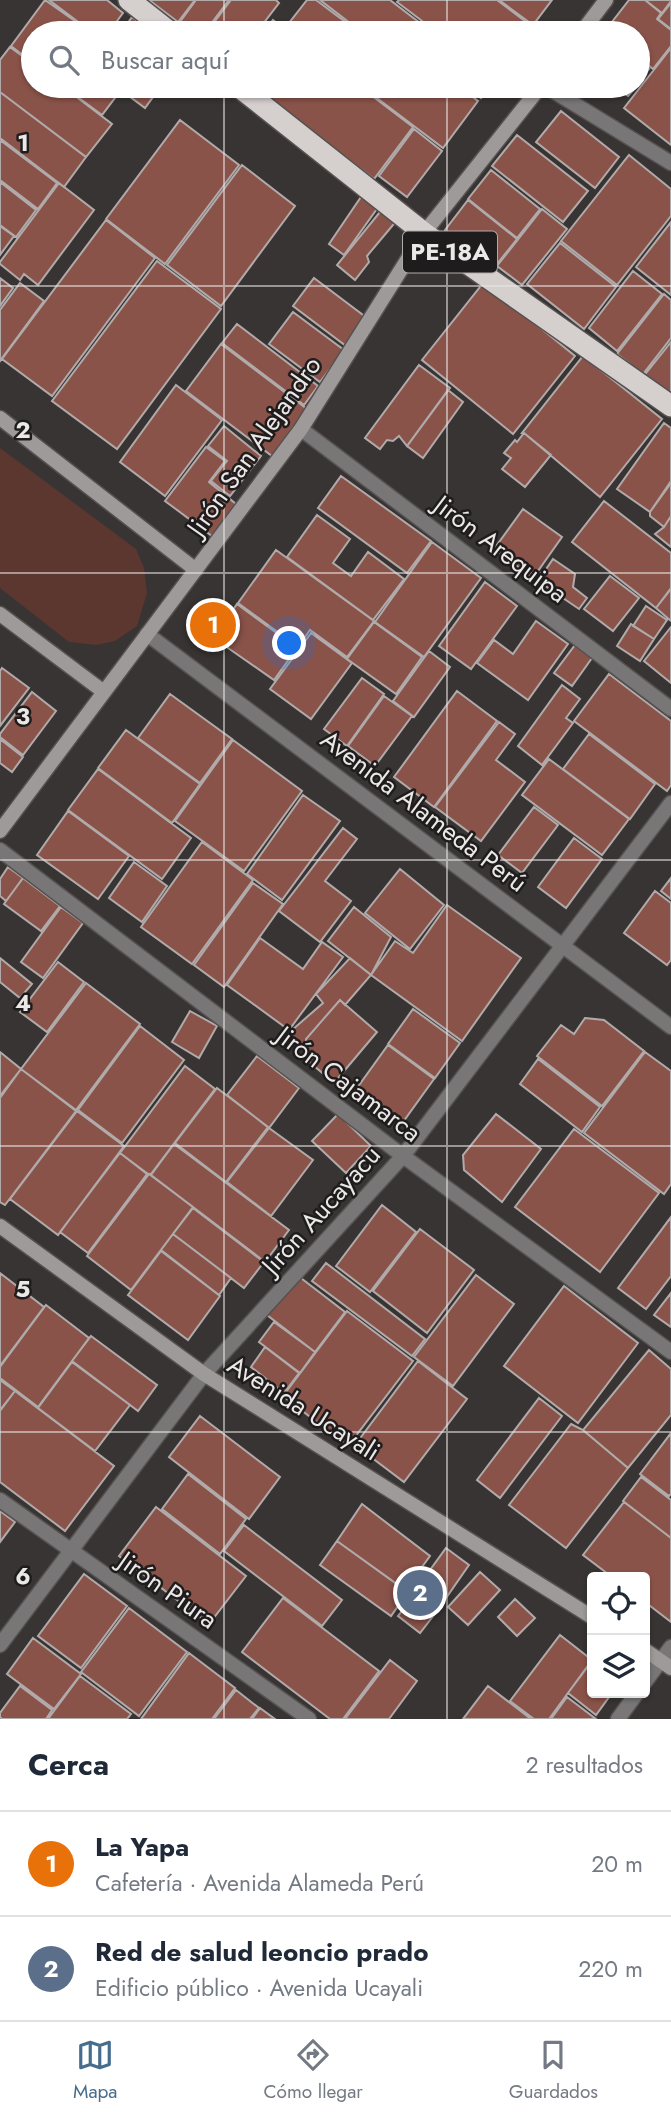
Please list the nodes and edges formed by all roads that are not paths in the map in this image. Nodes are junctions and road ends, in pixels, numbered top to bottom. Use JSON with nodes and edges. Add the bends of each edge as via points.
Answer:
{"nodes":[{"id":1,"x":129,"y":0,"type":"edge"},
{"id":2,"x":606,"y":0,"type":"edge"},
{"id":3,"x":156,"y":21,"type":"edge"},
{"id":4,"x":590,"y":21,"type":"edge"},
{"id":5,"x":253,"y":98,"type":"edge"},
{"id":6,"x":533,"y":98,"type":"edge"},
{"id":7,"x":563,"y":98,"type":"edge"},
{"id":8,"x":671,"y":163,"type":"edge"},
{"id":9,"x":424,"y":233,"type":"junction"},
{"id":10,"x":671,"y":407,"type":"edge"},
{"id":11,"x":0,"y":418,"type":"edge"},
{"id":12,"x":302,"y":429,"type":"junction"},
{"id":13,"x":196,"y":570,"type":"junction"},
{"id":14,"x":0,"y":614,"type":"edge"},
{"id":15,"x":148,"y":634,"type":"junction"},
{"id":16,"x":104,"y":692,"type":"junction"},
{"id":17,"x":671,"y":709,"type":"edge"},
{"id":18,"x":671,"y":803,"type":"edge"},
{"id":19,"x":0,"y":831,"type":"edge"},
{"id":20,"x":0,"y":850,"type":"edge"},
{"id":21,"x":562,"y":946,"type":"junction"},
{"id":22,"x":671,"y":1027,"type":"edge"},
{"id":23,"x":403,"y":1156,"type":"junction"},
{"id":24,"x":0,"y":1226,"type":"edge"},
{"id":25,"x":671,"y":1352,"type":"edge"},
{"id":26,"x":204,"y":1374,"type":"junction"},
{"id":27,"x":0,"y":1500,"type":"edge"},
{"id":28,"x":71,"y":1552,"type":"junction"},
{"id":29,"x":587,"y":1614,"type":"edge"},
{"id":30,"x":0,"y":1645,"type":"edge"},
{"id":31,"x":671,"y":1647,"type":"edge"},
{"id":32,"x":650,"y":1653,"type":"edge"},
{"id":33,"x":666,"y":1664,"type":"edge"},
{"id":34,"x":650,"y":1678,"type":"edge"},
{"id":35,"x":633,"y":1698,"type":"edge"},
{"id":36,"x":309,"y":1719,"type":"edge"},
{"id":37,"x":618,"y":1719,"type":"edge"}],
"edges":[{"from":1,"to":3,"type":"highway"},
{"from":2,"to":4,"type":"street"},
{"from":5,"to":9,"type":"highway","number":"PE-18A"},
{"from":6,"to":9,"type":"street","name":"Jirón San Alejandro"},
{"from":7,"to":8,"type":"street"},
{"from":9,"to":10,"type":"highway","number":"PE-18A"},
{"from":9,"to":12,"type":"street","name":"Jirón San Alejandro"},
{"from":11,"to":13,"type":"street"},
{"from":12,"to":13,"type":"street","name":"Jirón San Alejandro"},
{"from":12,"to":17,"type":"street","name":"Jirón Arequipa"},
{"from":13,"to":15,"type":"street","name":"Jirón San Alejandro"},
{"from":14,"to":16,"type":"street"},
{"from":15,"to":16,"type":"street","name":"Jirón San Alejandro"},
{"from":15,"to":21,"type":"street","name":"Avenida Alameda Perú"},
{"from":16,"to":19,"type":"street","name":"Jirón San Alejandro"},
{"from":18,"to":21,"type":"street","name":"Jirón Aucayacu"},
{"from":20,"to":23,"type":"street","name":"Jirón Cajamarca"},
{"from":21,"to":22,"type":"street","name":"Avenida Alameda Perú"},
{"from":21,"to":23,"type":"street","name":"Jirón Aucayacu"},
{"from":23,"to":25,"type":"street","name":"Jirón Cajamarca"},
{"from":23,"to":26,"type":"street","name":"Jirón Aucayacu"},
{"from":24,"to":26,"type":"street","name":"Avenida Ucayali"},
{"from":26,"to":28,"type":"street","name":"Jirón Aucayacu"},
{"from":26,"to":29,"type":"street","name":"Avenida Ucayali"},
{"from":27,"to":28,"type":"street","name":"Jirón Piura"},
{"from":28,"to":30,"type":"street","name":"Jirón Aucayacu"},
{"from":28,"to":36,"type":"street","name":"Jirón Piura"},
{"from":31,"to":33,"type":"street"},
{"from":32,"to":33,"type":"street"},
{"from":33,"to":34,"type":"street"},
{"from":35,"to":37,"type":"street"}]}
